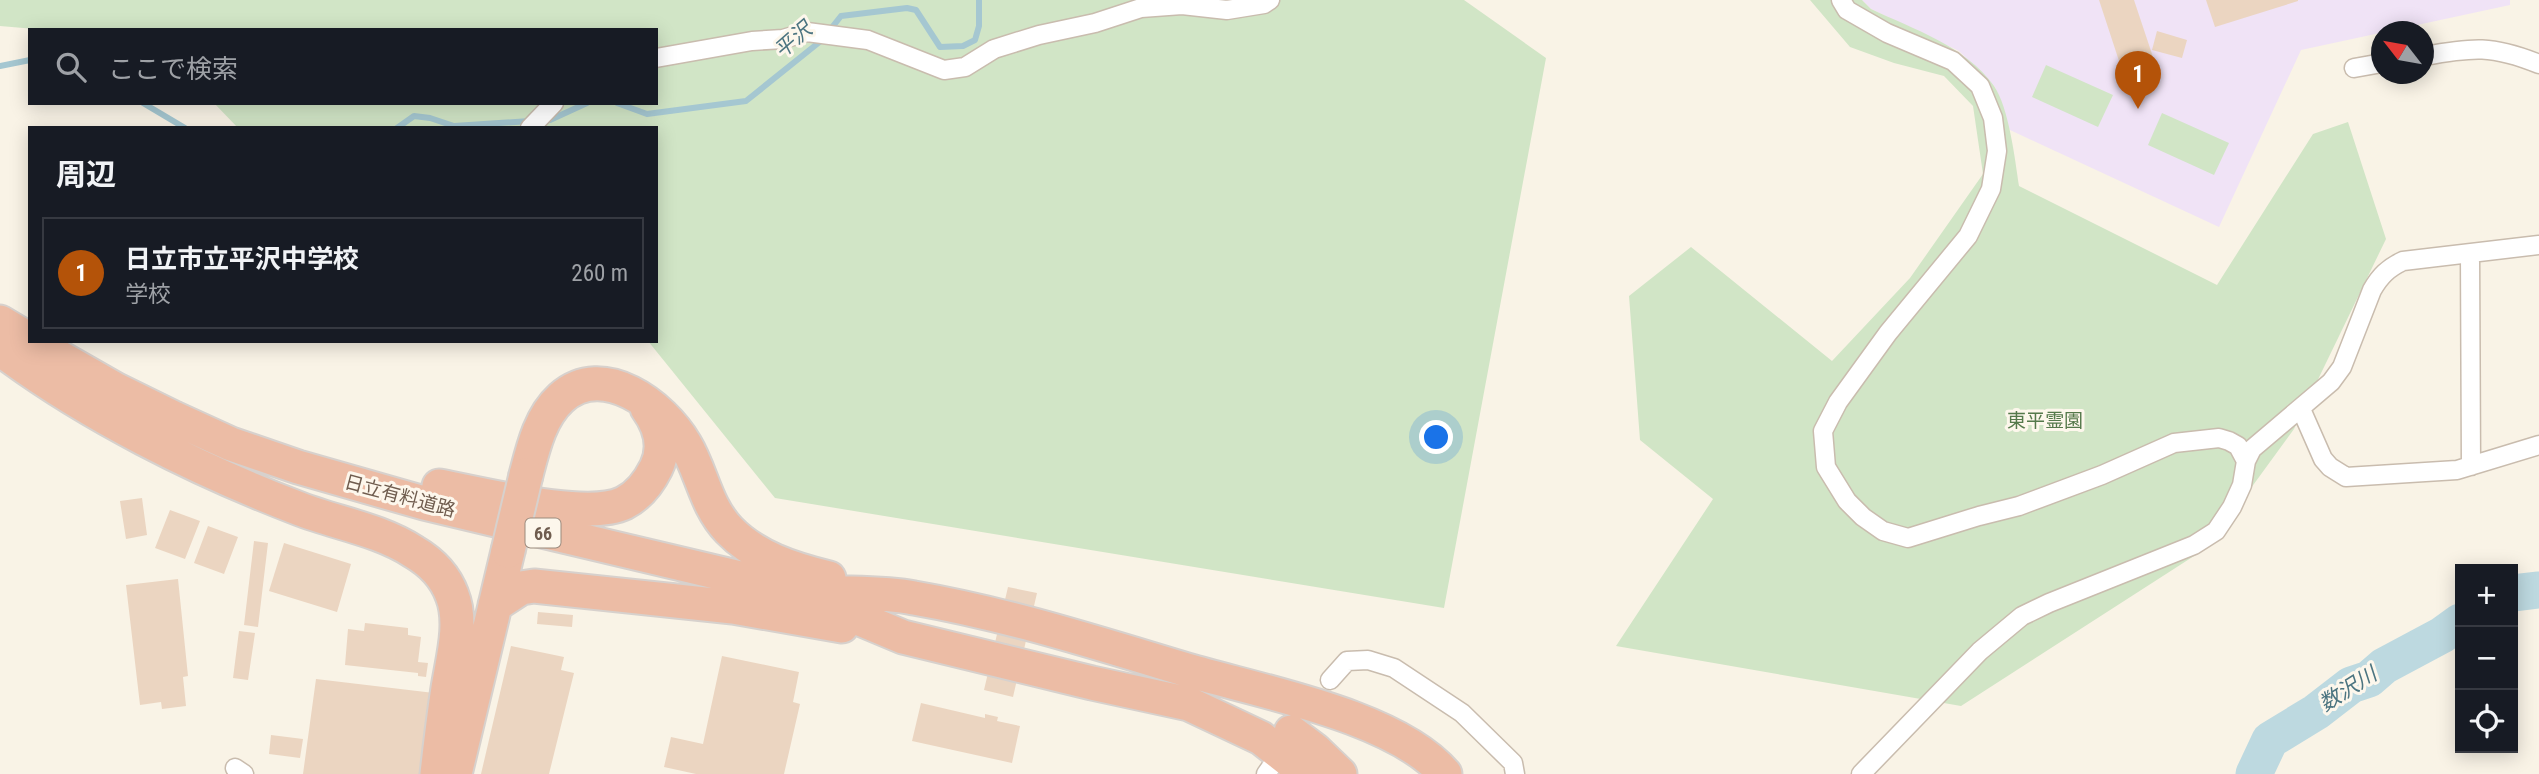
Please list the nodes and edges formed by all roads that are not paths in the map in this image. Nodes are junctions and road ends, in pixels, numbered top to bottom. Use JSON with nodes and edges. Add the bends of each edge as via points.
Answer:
{"nodes":[{"id":1,"x":1270,"y":0,"type":"edge"},
{"id":2,"x":1841,"y":0,"type":"edge"},
{"id":3,"x":2434,"y":54,"type":"edge"},
{"id":4,"x":658,"y":58,"type":"edge"},
{"id":5,"x":2539,"y":64,"type":"edge"},
{"id":6,"x":2371,"y":65,"type":"edge"},
{"id":7,"x":2354,"y":68,"type":"dead end"},
{"id":8,"x":552,"y":105,"type":"edge"},
{"id":9,"x":532,"y":126,"type":"edge"},
{"id":10,"x":2539,"y":245,"type":"edge"},
{"id":11,"x":2470,"y":253,"type":"junction"},
{"id":12,"x":0,"y":322,"type":"edge"},
{"id":13,"x":28,"y":339,"type":"edge"},
{"id":14,"x":35,"y":343,"type":"edge"},
{"id":15,"x":0,"y":349,"type":"edge"},
{"id":16,"x":634,"y":394,"type":"junction"},
{"id":17,"x":2301,"y":409,"type":"junction"},
{"id":18,"x":2539,"y":445,"type":"edge"},
{"id":19,"x":2246,"y":461,"type":"junction"},
{"id":20,"x":2471,"y":466,"type":"junction"},
{"id":21,"x":298,"y":467,"type":"junction"},
{"id":22,"x":791,"y":590,"type":"junction"},
{"id":23,"x":913,"y":597,"type":"junction"},
{"id":24,"x":495,"y":606,"type":"junction"},
{"id":25,"x":903,"y":637,"type":"junction"},
{"id":26,"x":1149,"y":659,"type":"junction"},
{"id":27,"x":1330,"y":680,"type":"dead end"},
{"id":28,"x":437,"y":774,"type":"edge"},
{"id":29,"x":455,"y":774,"type":"edge"},
{"id":30,"x":1307,"y":774,"type":"edge"},
{"id":31,"x":1340,"y":774,"type":"edge"},
{"id":32,"x":1445,"y":774,"type":"edge"},
{"id":33,"x":1515,"y":774,"type":"edge"},
{"id":34,"x":1861,"y":774,"type":"edge"}],
"edges":[{"from":1,"to":4,"type":"street","via":[[1227,10],[1182,5],[1142,8],[994,49],[965,67],[944,70],[868,40],[807,32]]},
{"from":2,"to":19,"type":"street","via":[[1847,10],[1887,33],[1953,61],[1980,86],[1993,118],[1997,151],[1991,189],[1968,236],[1888,333],[1838,401],[1823,431],[1826,467],[1847,501],[1883,531],[1908,538],[2020,506],[2174,443],[2219,438],[2238,446]]},
{"from":3,"to":5,"type":"street","via":[[2494,49]]},
{"from":6,"to":7,"type":"street"},
{"from":8,"to":9,"type":"street"},
{"from":10,"to":11,"type":"street"},
{"from":11,"to":17,"type":"street","via":[[2403,261],[2389,268],[2372,290],[2342,367],[2324,391]]},
{"from":11,"to":20,"type":"street"},
{"from":12,"to":13,"type":"highway","name":"日立有料道路","number":"66"},
{"from":14,"to":21,"type":"highway","name":"日立有料道路","number":"66","via":[[174,418]]},
{"from":15,"to":28,"type":"highway","via":[[97,413],[220,475],[413,551],[438,570],[453,596],[457,624]]},
{"from":16,"to":21,"type":"highway","via":[[659,429],[660,461],[639,492],[608,508],[571,509],[370,474]]},
{"from":16,"to":23,"type":"highway","via":[[685,443],[713,509],[739,540],[784,565]]},
{"from":16,"to":24,"type":"highway","bridge":true,"via":[[619,387],[589,384],[574,389],[550,411],[526,475]]},
{"from":17,"to":19,"type":"street","via":[[2252,449]]},
{"from":17,"to":20,"type":"street","via":[[2323,459],[2346,477]]},
{"from":18,"to":20,"type":"street"},
{"from":19,"to":34,"type":"street","via":[[2242,485],[2216,531],[2194,545],[2022,616],[1980,651]]},
{"from":21,"to":22,"type":"highway","name":"日立有料道路","number":"66","via":[[424,503]]},
{"from":22,"to":23,"type":"highway"},
{"from":22,"to":25,"type":"highway"},
{"from":23,"to":26,"type":"highway","via":[[1103,643]]},
{"from":24,"to":25,"type":"highway","via":[[521,588],[534,586],[733,607]]},
{"from":24,"to":29,"type":"highway"},
{"from":25,"to":30,"type":"highway","via":[[1189,704],[1261,738]]},
{"from":26,"to":31,"type":"highway","via":[[1274,720]]},
{"from":26,"to":32,"type":"highway","via":[[1284,696],[1374,727],[1437,764]]},
{"from":27,"to":33,"type":"street","via":[[1347,661],[1368,660],[1394,668],[1462,713],[1513,762]]}]}
